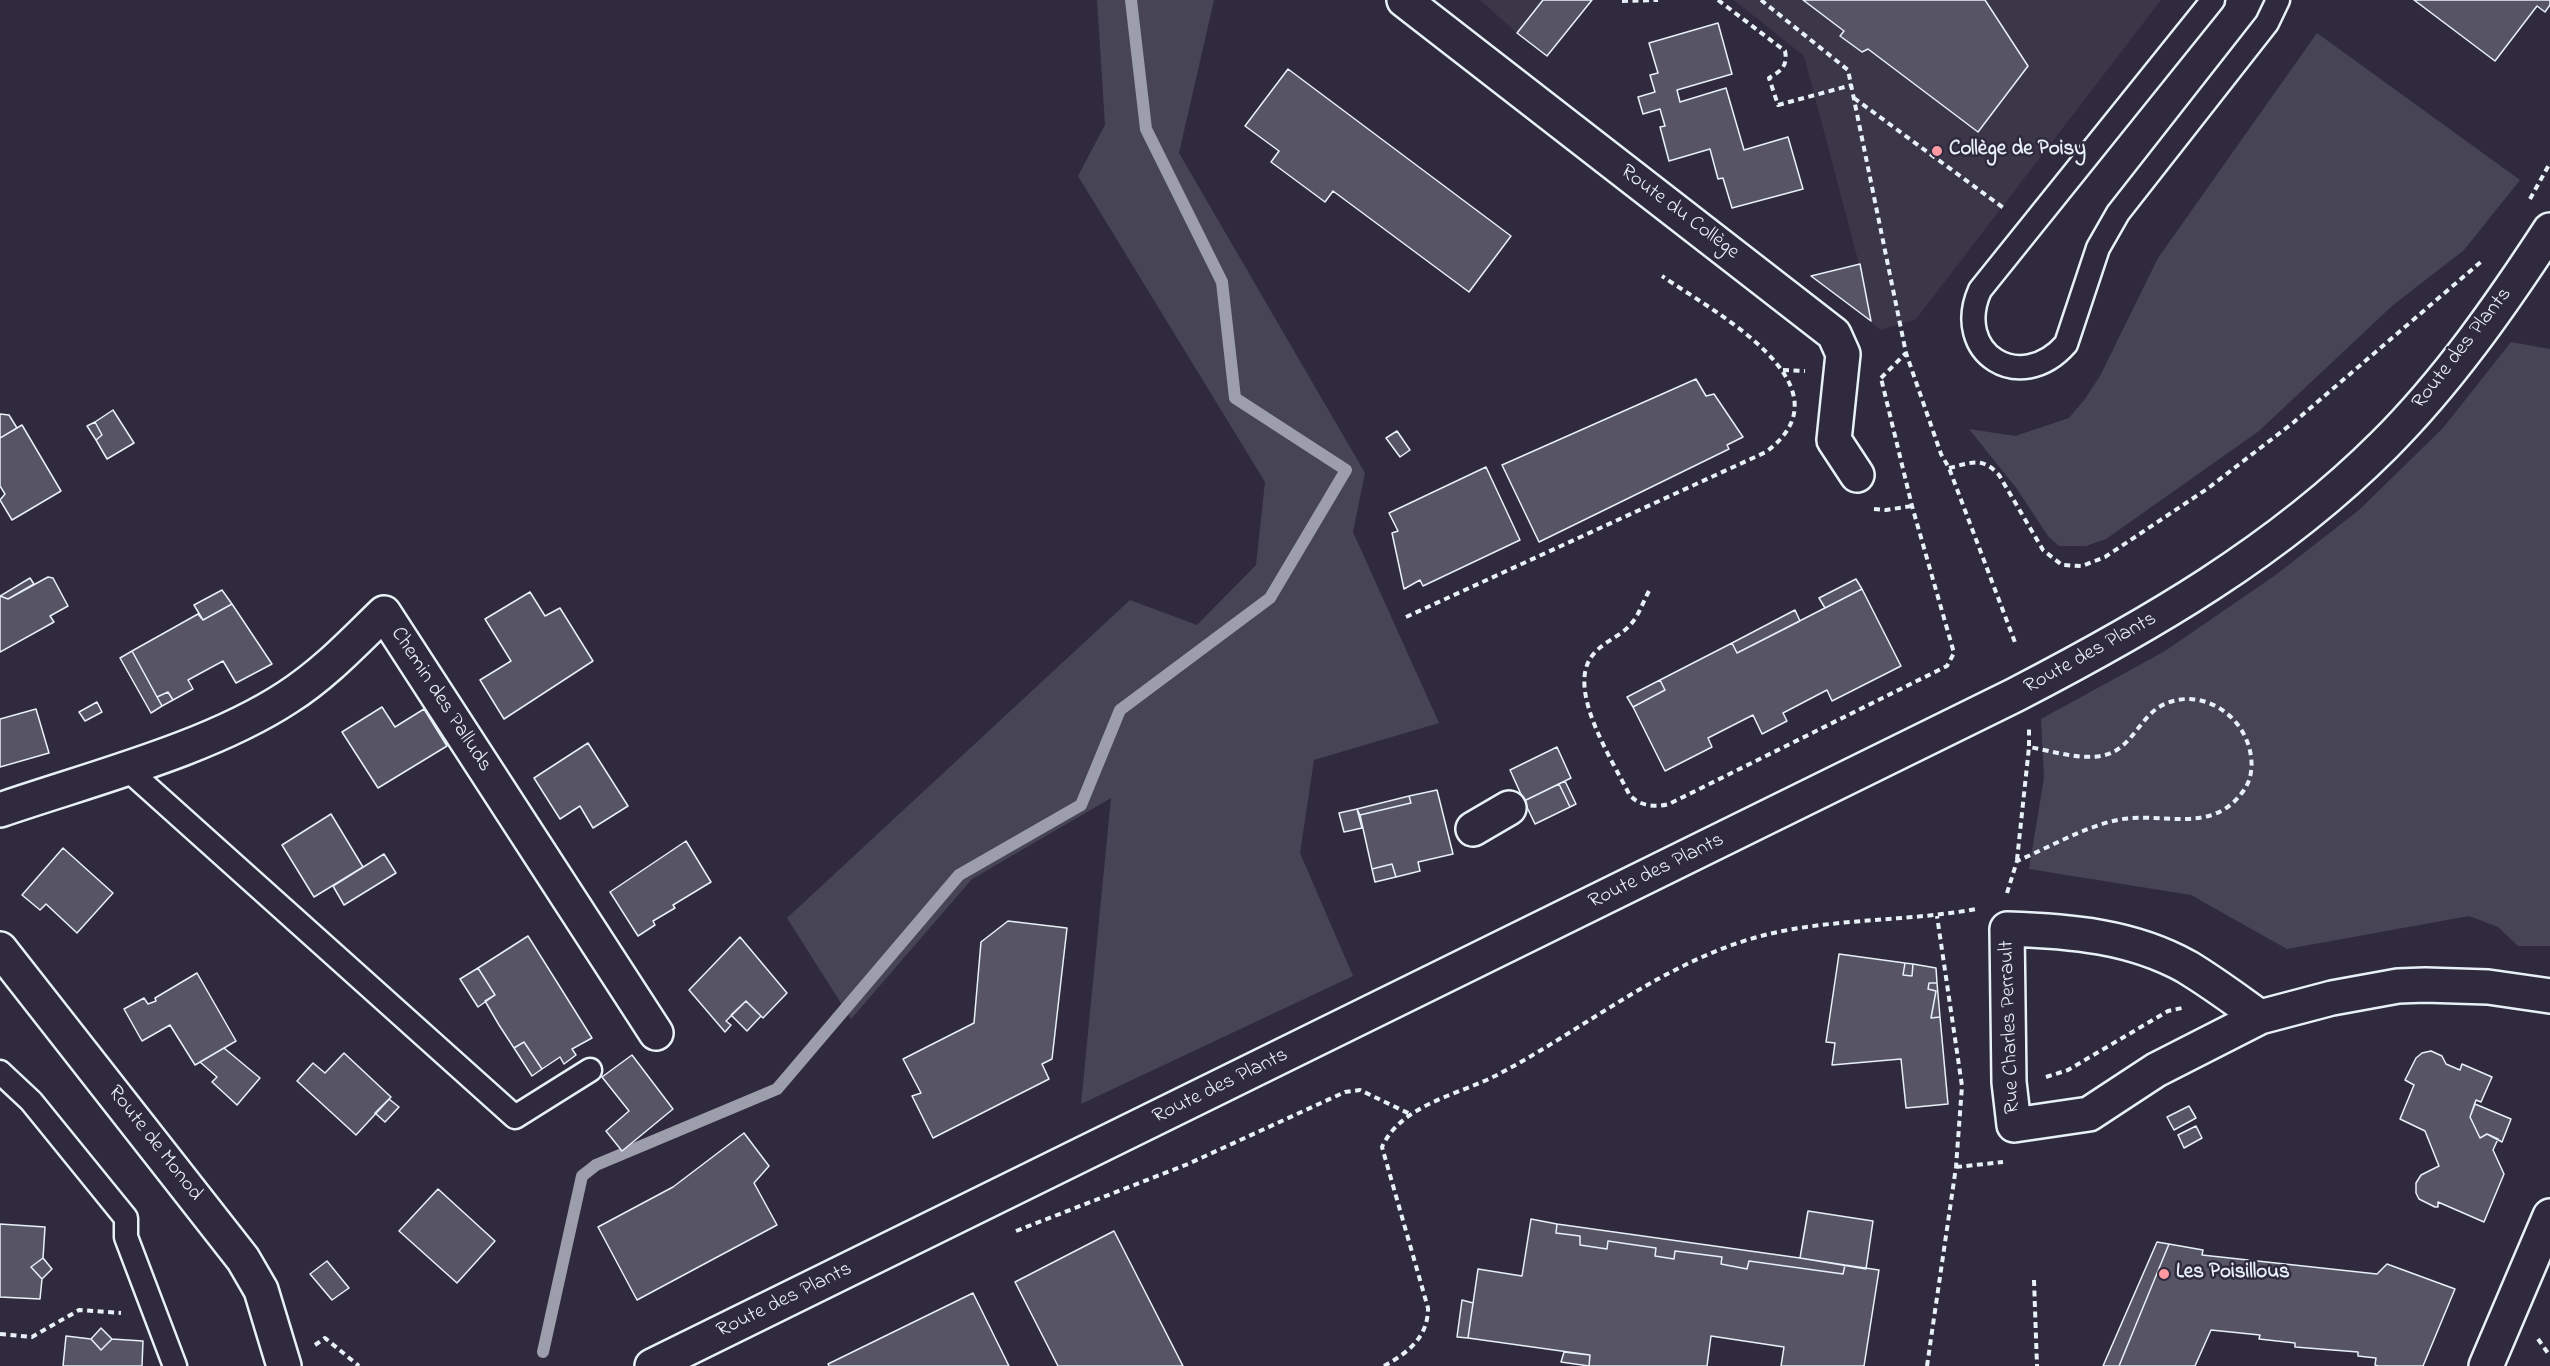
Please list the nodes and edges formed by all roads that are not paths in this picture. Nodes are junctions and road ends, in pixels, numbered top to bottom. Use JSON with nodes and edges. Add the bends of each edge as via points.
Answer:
{"nodes":[{"id":1,"x":1404,"y":0,"type":"edge"},
{"id":2,"x":2213,"y":0,"type":"edge"},
{"id":3,"x":2278,"y":0,"type":"edge"},
{"id":4,"x":2550,"y":230,"type":"edge"},
{"id":5,"x":1857,"y":475,"type":"dead end"},
{"id":6,"x":126,"y":767,"type":"junction"},
{"id":7,"x":1509,"y":808,"type":"dead end"},
{"id":8,"x":0,"y":810,"type":"edge"},
{"id":9,"x":1473,"y":829,"type":"dead end"},
{"id":10,"x":0,"y":949,"type":"edge"},
{"id":11,"x":2550,"y":996,"type":"edge"},
{"id":12,"x":2260,"y":1017,"type":"junction"},
{"id":13,"x":656,"y":1033,"type":"dead end"},
{"id":14,"x":590,"y":1070,"type":"dead end"},
{"id":15,"x":0,"y":1072,"type":"edge"},
{"id":16,"x":2550,"y":1216,"type":"edge"},
{"id":17,"x":289,"y":1362,"type":"edge"},
{"id":18,"x":176,"y":1366,"type":"edge"},
{"id":19,"x":652,"y":1366,"type":"edge"},
{"id":20,"x":2486,"y":1366,"type":"edge"}],
"edges":[{"from":1,"to":5,"type":"street","name":"Route du Collège","via":[[1834,334],[1842,354],[1834,440]]},
{"from":2,"to":3,"type":"lane","via":[[1980,290],[1971,320],[1978,341],[1993,359],[2025,368],[2055,356],[2066,344],[2098,248],[2118,213],[2267,23]]},
{"from":4,"to":19,"type":"street","name":"Route des Plants","via":[[2472,341],[2385,444],[2295,524],[2155,620],[2015,695]]},
{"from":6,"to":8,"type":"street","name":"Chemin des Palluds"},
{"from":6,"to":13,"type":"street","name":"Chemin des Palluds","via":[[220,732],[287,698],[334,663],[384,613]]},
{"from":6,"to":14,"type":"lane","via":[[515,1117]]},
{"from":7,"to":9,"type":"street"},
{"from":10,"to":17,"type":"street","name":"Route de Monod","via":[[231,1241],[261,1290],[268,1320]]},
{"from":11,"to":12,"type":"street","name":"Rue Charles Perrault","via":[[2488,987],[2398,986]]},
{"from":12,"to":12,"type":"street","name":"Rue Charles Perrault","via":[[2187,967],[2150,950],[2006,917],[2009,1082],[2014,1125],[2089,1114],[2156,1070]]},
{"from":15,"to":18,"type":"lane","via":[[31,1101],[126,1218],[126,1237]]},
{"from":16,"to":20,"type":"street"}]}
